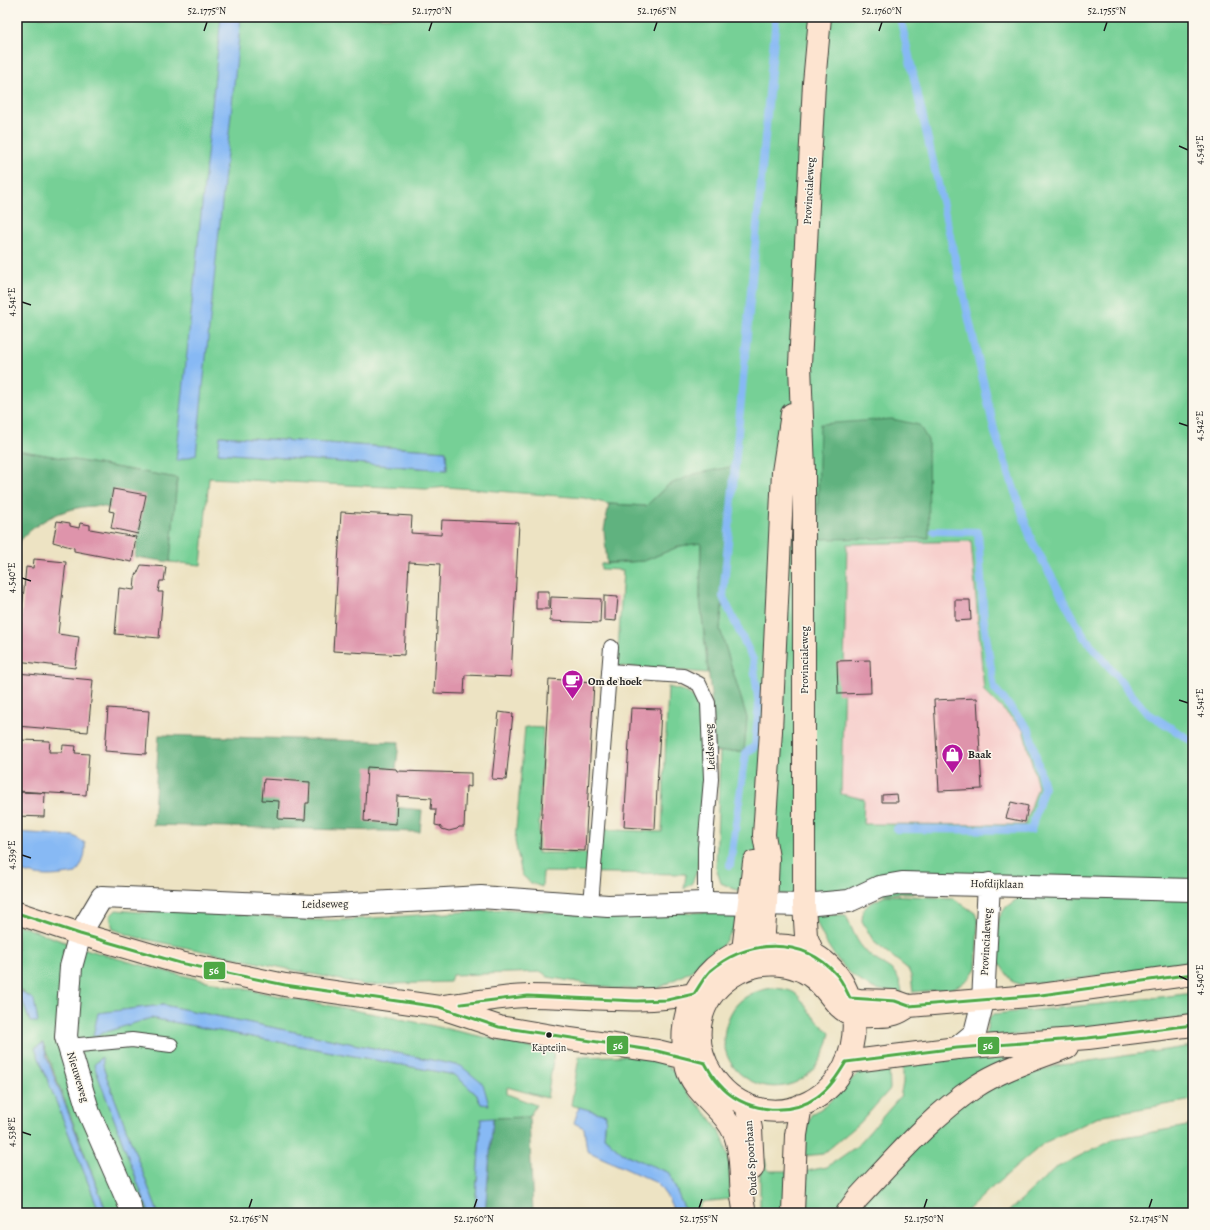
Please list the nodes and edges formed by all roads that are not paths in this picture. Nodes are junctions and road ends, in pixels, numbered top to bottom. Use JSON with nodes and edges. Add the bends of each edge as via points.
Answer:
{"nodes":[{"id":1,"x":820,"y":17,"type":"edge"},
{"id":2,"x":800,"y":365,"type":"junction"},
{"id":3,"x":611,"y":647,"type":"dead end"},
{"id":4,"x":609,"y":671,"type":"junction"},
{"id":5,"x":989,"y":884,"type":"junction"},
{"id":6,"x":1193,"y":890,"type":"edge"},
{"id":7,"x":705,"y":903,"type":"junction"},
{"id":8,"x":758,"y":904,"type":"junction"},
{"id":9,"x":591,"y":905,"type":"junction"},
{"id":10,"x":804,"y":905,"type":"junction"},
{"id":11,"x":17,"y":913,"type":"edge"},
{"id":12,"x":80,"y":934,"type":"junction"},
{"id":13,"x":812,"y":953,"type":"junction"},
{"id":14,"x":754,"y":954,"type":"junction"},
{"id":15,"x":1193,"y":974,"type":"edge"},
{"id":16,"x":694,"y":994,"type":"junction"},
{"id":17,"x":983,"y":1001,"type":"junction"},
{"id":18,"x":851,"y":1006,"type":"junction"},
{"id":19,"x":439,"y":1007,"type":"junction"},
{"id":20,"x":1193,"y":1025,"type":"edge"},
{"id":21,"x":1088,"y":1038,"type":"junction"},
{"id":22,"x":69,"y":1046,"type":"junction"},
{"id":23,"x":172,"y":1046,"type":"dead end"},
{"id":24,"x":957,"y":1048,"type":"junction"},
{"id":25,"x":695,"y":1061,"type":"junction"},
{"id":26,"x":846,"y":1062,"type":"junction"},
{"id":27,"x":746,"y":1104,"type":"junction"},
{"id":28,"x":801,"y":1105,"type":"junction"},
{"id":29,"x":748,"y":1205,"type":"edge"},
{"id":30,"x":131,"y":1213,"type":"edge"},
{"id":31,"x":793,"y":1213,"type":"edge"},
{"id":32,"x":847,"y":1213,"type":"edge"}],
"edges":[{"from":1,"to":2,"type":"main road","name":"Provincialeweg","via":[[814,82]]},
{"from":2,"to":8,"type":"main road","name":"Provincialeweg","via":[[783,472],[764,835],[754,858]]},
{"from":2,"to":10,"type":"main road","name":"Provincialeweg","via":[[804,471]]},
{"from":3,"to":4,"type":"lane"},
{"from":4,"to":7,"type":"lane","name":"Leidseweg","via":[[683,676],[699,684],[708,702],[711,779],[705,848]]},
{"from":4,"to":9,"type":"lane"},
{"from":5,"to":6,"type":"street","name":"Hofdijklaan"},
{"from":5,"to":10,"type":"street","name":"Hofdijklaan","via":[[902,883],[880,887],[849,901]]},
{"from":5,"to":17,"type":"street","name":"Provincialeweg"},
{"from":7,"to":8,"type":"street","name":"Leidseweg"},
{"from":7,"to":9,"type":"street","name":"Leidseweg"},
{"from":8,"to":10,"type":"street","name":"Leidseweg"},
{"from":8,"to":14,"type":"main road","name":"Provincialeweg"},
{"from":9,"to":12,"type":"street","name":"Leidseweg","via":[[481,897],[316,906],[102,897]]},
{"from":10,"to":13,"type":"main road","name":"Provincialeweg","via":[[806,936]]},
{"from":11,"to":12,"type":"main road"},
{"from":12,"to":19,"type":"main road","via":[[180,963],[277,983]]},
{"from":12,"to":22,"type":"street","name":"Nieuweweg","via":[[68,998],[66,1037]]},
{"from":13,"to":14,"type":"main road","via":[[784,946]]},
{"from":13,"to":18,"type":"main road","via":[[836,972]]},
{"from":14,"to":16,"type":"main road","via":[[729,956],[716,964],[701,981]]},
{"from":14,"to":18,"type":"main road","via":[[770,964],[798,968],[820,984],[842,1009]]},
{"from":14,"to":25,"type":"main road","via":[[710,999],[701,1026],[700,1045]]},
{"from":15,"to":17,"type":"main road"},
{"from":16,"to":19,"type":"main road","via":[[666,1000],[528,996]]},
{"from":16,"to":25,"type":"main road","via":[[683,1029]]},
{"from":17,"to":18,"type":"main road","via":[[909,1006],[898,1014],[862,1016]]},
{"from":17,"to":24,"type":"street","name":"Provincialeweg","via":[[975,1033]]},
{"from":18,"to":26,"type":"main road","via":[[853,1034]]},
{"from":19,"to":25,"type":"main road","via":[[499,1027],[657,1051]]},
{"from":20,"to":21,"type":"main road"},
{"from":21,"to":24,"type":"main road"},
{"from":21,"to":32,"type":"main road","via":[[1014,1067],[975,1087],[935,1118],[857,1199]]},
{"from":22,"to":23,"type":"lane","via":[[132,1040]]},
{"from":22,"to":30,"type":"street","name":"Nieuweweg","via":[[89,1113]]},
{"from":24,"to":26,"type":"main road"},
{"from":25,"to":27,"type":"main road","via":[[728,1094]]},
{"from":25,"to":29,"type":"main road","name":"Oude Spoorbaan","via":[[689,1074],[735,1135]]},
{"from":26,"to":28,"type":"main road","via":[[825,1092]]},
{"from":27,"to":28,"type":"main road","via":[[773,1110]]},
{"from":27,"to":29,"type":"main road","name":"Oude Spoorbaan","via":[[752,1144]]},
{"from":28,"to":31,"type":"main road","via":[[796,1135]]}]}
